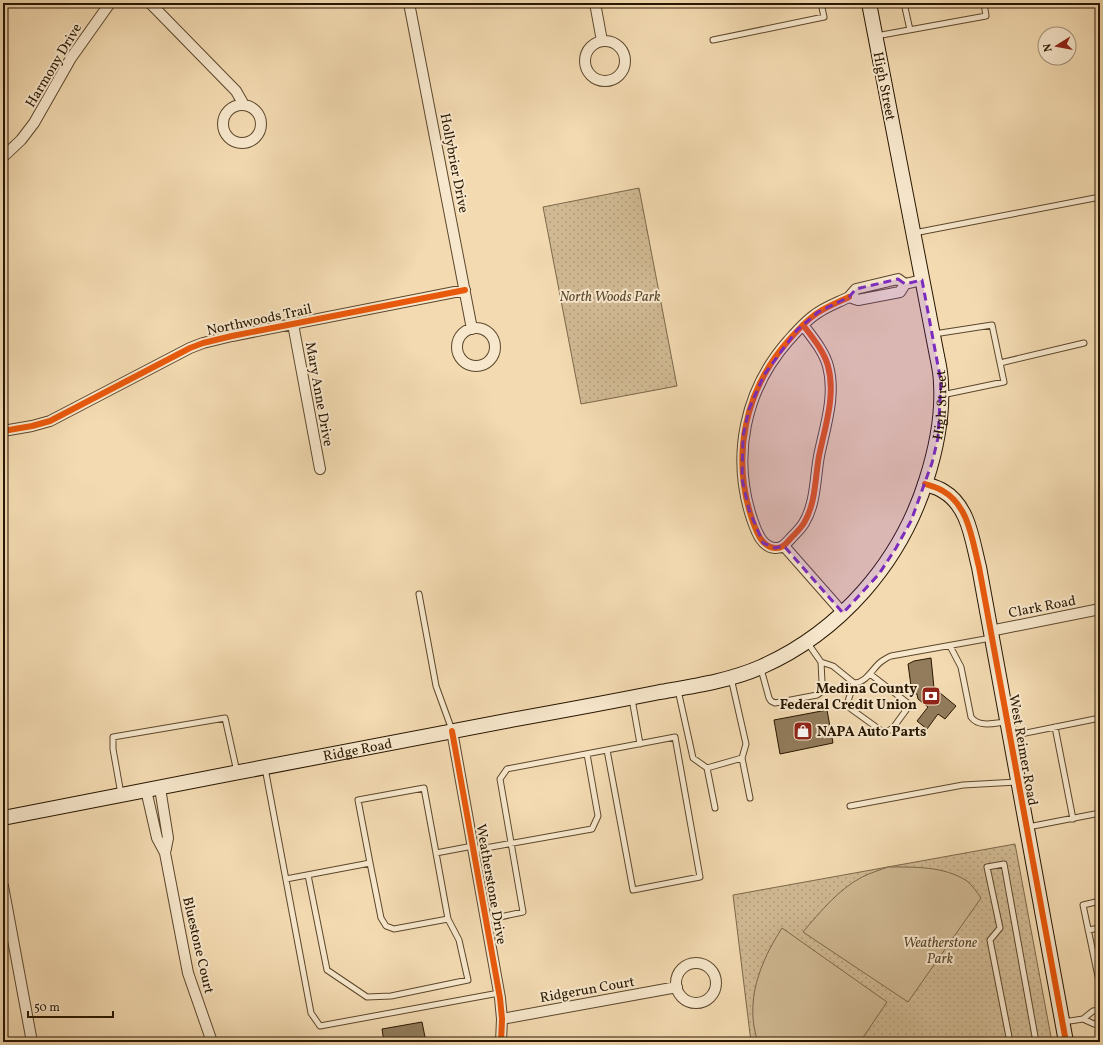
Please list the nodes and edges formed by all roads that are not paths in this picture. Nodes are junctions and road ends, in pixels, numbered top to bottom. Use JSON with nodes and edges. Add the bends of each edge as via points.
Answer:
{"nodes":[{"id":1,"x":110,"y":3,"type":"edge"},
{"id":2,"x":150,"y":3,"type":"edge"},
{"id":3,"x":409,"y":3,"type":"edge"},
{"id":4,"x":595,"y":3,"type":"edge"},
{"id":5,"x":821,"y":3,"type":"edge"},
{"id":6,"x":869,"y":3,"type":"edge"},
{"id":7,"x":904,"y":3,"type":"edge"},
{"id":8,"x":984,"y":3,"type":"edge"},
{"id":9,"x":910,"y":30,"type":"junction"},
{"id":10,"x":875,"y":36,"type":"junction"},
{"id":11,"x":713,"y":40,"type":"dead end"},
{"id":12,"x":602,"y":41,"type":"dead end"},
{"id":13,"x":244,"y":105,"type":"dead end"},
{"id":14,"x":3,"y":157,"type":"edge"},
{"id":15,"x":1100,"y":197,"type":"edge"},
{"id":16,"x":913,"y":233,"type":"junction"},
{"id":17,"x":922,"y":280,"type":"junction"},
{"id":18,"x":465,"y":290,"type":"junction"},
{"id":19,"x":293,"y":324,"type":"junction"},
{"id":20,"x":803,"y":325,"type":"junction"},
{"id":21,"x":472,"y":329,"type":"dead end"},
{"id":22,"x":933,"y":334,"type":"junction"},
{"id":23,"x":1084,"y":343,"type":"dead end"},
{"id":24,"x":1000,"y":363,"type":"junction"},
{"id":25,"x":942,"y":395,"type":"junction"},
{"id":26,"x":3,"y":431,"type":"edge"},
{"id":27,"x":320,"y":469,"type":"dead end"},
{"id":28,"x":925,"y":484,"type":"junction"},
{"id":29,"x":784,"y":546,"type":"junction"},
{"id":30,"x":418,"y":594,"type":"dead end"},
{"id":31,"x":1100,"y":610,"type":"edge"},
{"id":32,"x":843,"y":613,"type":"junction"},
{"id":33,"x":990,"y":635,"type":"junction"},
{"id":34,"x":806,"y":641,"type":"junction"},
{"id":35,"x":950,"y":646,"type":"junction"},
{"id":36,"x":821,"y":662,"type":"junction"},
{"id":37,"x":760,"y":668,"type":"junction"},
{"id":38,"x":870,"y":674,"type":"junction"},
{"id":39,"x":731,"y":677,"type":"junction"},
{"id":40,"x":712,"y":682,"type":"joint"},
{"id":41,"x":854,"y":682,"type":"junction"},
{"id":42,"x":678,"y":689,"type":"junction"},
{"id":43,"x":632,"y":698,"type":"junction"},
{"id":44,"x":1100,"y":718,"type":"edge"},
{"id":45,"x":1006,"y":722,"type":"junction"},
{"id":46,"x":1055,"y":727,"type":"junction"},
{"id":47,"x":452,"y":731,"type":"junction"},
{"id":48,"x":1009,"y":736,"type":"junction"},
{"id":49,"x":640,"y":744,"type":"junction"},
{"id":50,"x":607,"y":750,"type":"junction"},
{"id":51,"x":587,"y":754,"type":"junction"},
{"id":52,"x":742,"y":758,"type":"junction"},
{"id":53,"x":264,"y":767,"type":"junction"},
{"id":54,"x":707,"y":768,"type":"junction"},
{"id":55,"x":237,"y":773,"type":"junction"},
{"id":56,"x":1017,"y":782,"type":"junction"},
{"id":57,"x":160,"y":788,"type":"junction"},
{"id":58,"x":146,"y":790,"type":"junction"},
{"id":59,"x":121,"y":795,"type":"junction"},
{"id":60,"x":750,"y":798,"type":"dead end"},
{"id":61,"x":850,"y":806,"type":"dead end"},
{"id":62,"x":715,"y":808,"type":"dead end"},
{"id":63,"x":1100,"y":813,"type":"edge"},
{"id":64,"x":3,"y":818,"type":"edge"},
{"id":65,"x":1073,"y":818,"type":"junction"},
{"id":66,"x":1026,"y":827,"type":"junction"},
{"id":67,"x":511,"y":843,"type":"junction"},
{"id":68,"x":473,"y":848,"type":"junction"},
{"id":69,"x":165,"y":853,"type":"junction"},
{"id":70,"x":436,"y":853,"type":"junction"},
{"id":71,"x":370,"y":863,"type":"junction"},
{"id":72,"x":308,"y":875,"type":"junction"},
{"id":73,"x":286,"y":879,"type":"junction"},
{"id":74,"x":3,"y":886,"type":"edge"},
{"id":75,"x":1100,"y":901,"type":"edge"},
{"id":76,"x":448,"y":919,"type":"junction"},
{"id":77,"x":486,"y":920,"type":"junction"},
{"id":78,"x":1100,"y":928,"type":"edge"},
{"id":79,"x":1088,"y":930,"type":"junction"},
{"id":80,"x":1100,"y":986,"type":"edge"},
{"id":81,"x":677,"y":987,"type":"dead end"},
{"id":82,"x":499,"y":993,"type":"junction"},
{"id":83,"x":1100,"y":1010,"type":"edge"},
{"id":84,"x":502,"y":1019,"type":"junction"},
{"id":85,"x":1083,"y":1019,"type":"junction"},
{"id":86,"x":1062,"y":1022,"type":"junction"},
{"id":87,"x":1100,"y":1023,"type":"edge"},
{"id":88,"x":32,"y":1042,"type":"edge"},
{"id":89,"x":212,"y":1042,"type":"edge"},
{"id":90,"x":501,"y":1042,"type":"edge"},
{"id":91,"x":1010,"y":1042,"type":"edge"},
{"id":92,"x":1036,"y":1042,"type":"edge"},
{"id":93,"x":1066,"y":1042,"type":"edge"}],
"edges":[{"from":1,"to":14,"type":"street","name":"Harmony Drive","via":[[71,58],[34,123]]},
{"from":2,"to":13,"type":"street","via":[[236,92]]},
{"from":3,"to":18,"type":"street","name":"Hollybrier Drive"},
{"from":4,"to":12,"type":"street"},
{"from":5,"to":11,"type":"lane","via":[[824,17]]},
{"from":6,"to":10,"type":"main road","name":"High Street"},
{"from":7,"to":9,"type":"lane"},
{"from":8,"to":9,"type":"lane","via":[[986,16]]},
{"from":9,"to":10,"type":"lane"},
{"from":10,"to":16,"type":"main road","name":"High Street"},
{"from":15,"to":16,"type":"lane"},
{"from":16,"to":17,"type":"main road","name":"High Street"},
{"from":17,"to":20,"type":"street","via":[[905,284],[898,279],[856,289],[849,297],[818,312]]},
{"from":17,"to":22,"type":"main road","name":"High Street"},
{"from":18,"to":19,"type":"street","name":"Northwoods Trail"},
{"from":18,"to":21,"type":"street","name":"Hollybrier Drive"},
{"from":19,"to":26,"type":"street","name":"Northwoods Trail","via":[[204,343],[50,421]]},
{"from":19,"to":27,"type":"street","name":"Mary Anne Drive"},
{"from":20,"to":29,"type":"street","via":[[817,344],[828,366],[831,390],[813,501],[804,523]]},
{"from":20,"to":29,"type":"street","via":[[776,354],[764,374],[749,409],[743,436],[742,479],[755,528],[763,542],[775,548]]},
{"from":22,"to":24,"type":"lane","via":[[992,325]]},
{"from":22,"to":25,"type":"main road","name":"High Street"},
{"from":23,"to":24,"type":"lane"},
{"from":24,"to":25,"type":"lane","via":[[1004,382]]},
{"from":25,"to":28,"type":"main road","name":"High Street","via":[[938,438]]},
{"from":28,"to":32,"type":"main road","name":"High Street","via":[[911,521],[896,548],[879,574]]},
{"from":28,"to":33,"type":"main road","name":"West Reimer Road","via":[[942,490],[954,499],[964,513],[979,567]]},
{"from":29,"to":32,"type":"street"},
{"from":30,"to":47,"type":"lane","via":[[436,686]]},
{"from":31,"to":33,"type":"street","name":"Clark Road"},
{"from":32,"to":34,"type":"main road","name":"High Street"},
{"from":33,"to":35,"type":"lane"},
{"from":33,"to":45,"type":"main road","name":"West Reimer Road"},
{"from":34,"to":36,"type":"lane"},
{"from":34,"to":37,"type":"main road","name":"High Street"},
{"from":35,"to":38,"type":"lane","via":[[891,656],[882,661]]},
{"from":35,"to":45,"type":"lane","via":[[961,667],[969,713],[973,720],[986,724]]},
{"from":36,"to":37,"type":"lane","via":[[820,693],[775,703],[769,698]]},
{"from":36,"to":41,"type":"lane","via":[[833,666]]},
{"from":37,"to":39,"type":"main road","name":"High Street"},
{"from":38,"to":41,"type":"lane","via":[[861,681]]},
{"from":38,"to":41,"type":"lane","via":[[909,704],[890,730],[883,732],[847,706]]},
{"from":39,"to":40,"type":"main road","name":"High Street"},
{"from":39,"to":52,"type":"lane","via":[[746,744]]},
{"from":40,"to":42,"type":"main road","name":"Ridge Road"},
{"from":42,"to":43,"type":"main road","name":"Ridge Road"},
{"from":42,"to":54,"type":"lane","via":[[692,758]]},
{"from":43,"to":47,"type":"main road","name":"Ridge Road"},
{"from":43,"to":49,"type":"lane"},
{"from":44,"to":46,"type":"lane"},
{"from":45,"to":48,"type":"main road","name":"West Reimer Road"},
{"from":46,"to":48,"type":"lane"},
{"from":46,"to":65,"type":"lane"},
{"from":47,"to":53,"type":"main road","name":"Ridge Road"},
{"from":47,"to":68,"type":"street","name":"Weatherstone Drive"},
{"from":48,"to":56,"type":"main road","name":"West Reimer Road"},
{"from":49,"to":50,"type":"lane"},
{"from":49,"to":50,"type":"lane","via":[[675,737],[700,877],[633,890]]},
{"from":50,"to":51,"type":"lane"},
{"from":51,"to":67,"type":"lane","via":[[507,769],[500,779]]},
{"from":51,"to":67,"type":"lane","via":[[598,816],[592,829]]},
{"from":52,"to":54,"type":"lane"},
{"from":52,"to":60,"type":"lane"},
{"from":53,"to":55,"type":"main road","name":"Ridge Road"},
{"from":53,"to":73,"type":"lane"},
{"from":54,"to":62,"type":"lane"},
{"from":55,"to":57,"type":"main road","name":"Ridge Road"},
{"from":55,"to":59,"type":"lane","via":[[225,718],[113,737]]},
{"from":56,"to":61,"type":"lane","via":[[963,785]]},
{"from":56,"to":66,"type":"main road","name":"West Reimer Road"},
{"from":57,"to":58,"type":"main road","name":"Ridge Road"},
{"from":57,"to":69,"type":"street","name":"Bluestone Court","via":[[168,838]]},
{"from":58,"to":59,"type":"main road","name":"Ridge Road"},
{"from":58,"to":69,"type":"street","name":"Bluestone Court","via":[[157,838]]},
{"from":59,"to":64,"type":"main road","name":"Ridge Road"},
{"from":63,"to":65,"type":"lane"},
{"from":65,"to":66,"type":"lane"},
{"from":66,"to":86,"type":"main road","name":"West Reimer Road"},
{"from":67,"to":68,"type":"lane"},
{"from":67,"to":77,"type":"lane","via":[[524,912]]},
{"from":68,"to":70,"type":"lane"},
{"from":68,"to":77,"type":"street","name":"Weatherstone Drive"},
{"from":69,"to":89,"type":"street","name":"Bluestone Court","via":[[188,973]]},
{"from":70,"to":71,"type":"lane","via":[[424,788],[358,800]]},
{"from":70,"to":76,"type":"lane"},
{"from":71,"to":72,"type":"lane"},
{"from":71,"to":76,"type":"lane","via":[[381,918],[386,926],[394,929]]},
{"from":72,"to":73,"type":"lane"},
{"from":72,"to":76,"type":"lane","via":[[327,970],[367,997],[391,996],[468,980],[459,940]]},
{"from":73,"to":82,"type":"lane","via":[[311,1014],[320,1026]]},
{"from":74,"to":88,"type":"street"},
{"from":75,"to":79,"type":"lane","via":[[1083,905]]},
{"from":77,"to":82,"type":"street","name":"Weatherstone Drive"},
{"from":78,"to":79,"type":"lane"},
{"from":79,"to":80,"type":"lane"},
{"from":81,"to":84,"type":"street","name":"Ridgerun Court"},
{"from":82,"to":84,"type":"street","name":"Weatherstone Drive"},
{"from":83,"to":85,"type":"lane","via":[[1093,1011]]},
{"from":84,"to":90,"type":"street","name":"Weatherstone Drive"},
{"from":85,"to":86,"type":"lane"},
{"from":85,"to":87,"type":"lane","via":[[1094,1024]]},
{"from":86,"to":93,"type":"main road","name":"West Reimer Road"},
{"from":91,"to":92,"type":"lane","via":[[990,940],[1000,928],[987,867],[1004,864]]}]}
